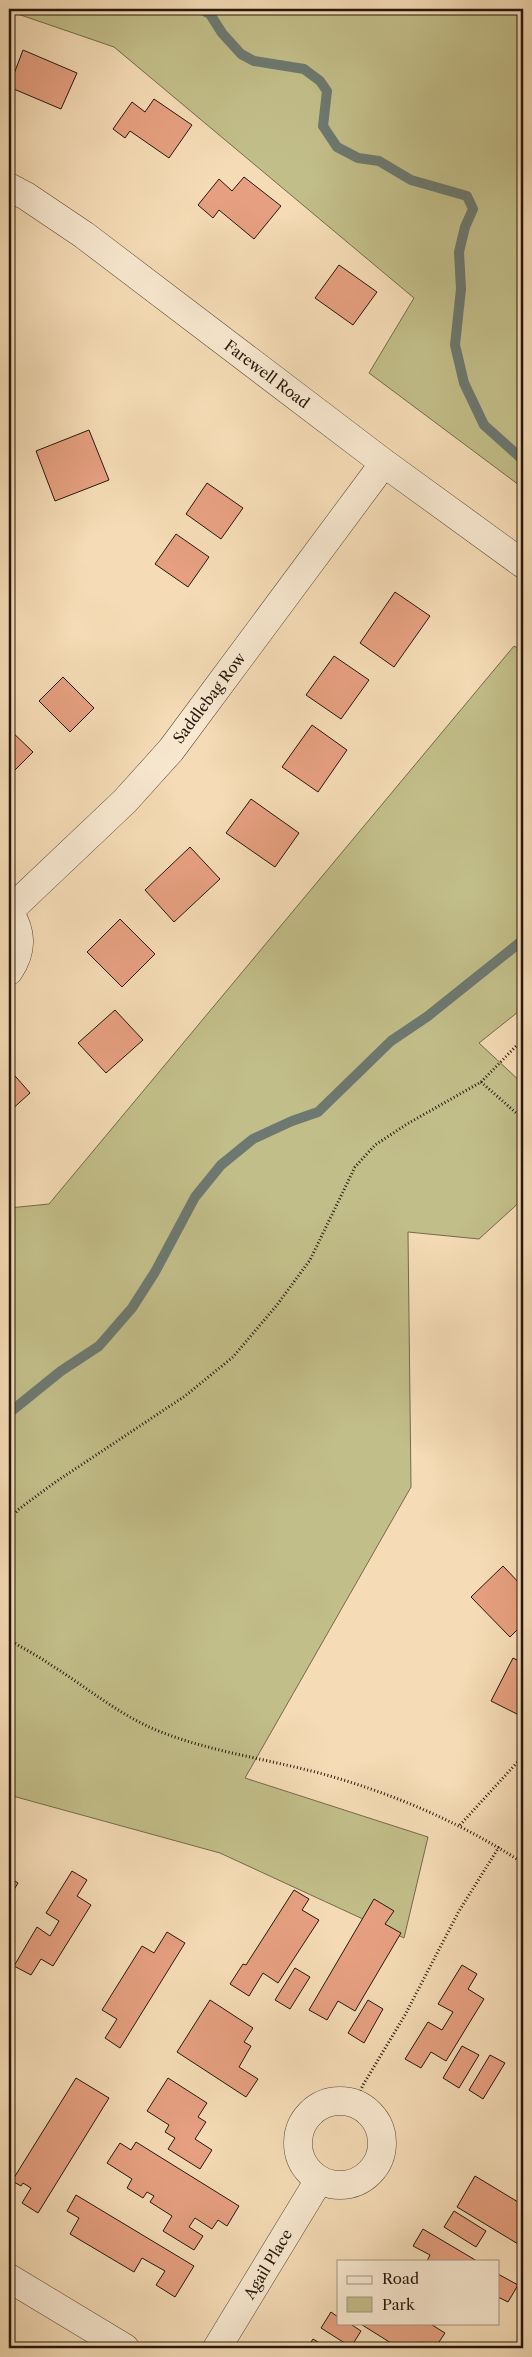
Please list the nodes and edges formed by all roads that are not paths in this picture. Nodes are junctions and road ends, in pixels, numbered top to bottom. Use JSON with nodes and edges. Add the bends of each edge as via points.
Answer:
{"nodes":[{"id":1,"x":9,"y":187,"type":"edge"},
{"id":2,"x":384,"y":463,"type":"junction"},
{"id":3,"x":523,"y":564,"type":"edge"},
{"id":4,"x":9,"y":911,"type":"edge"},
{"id":5,"x":9,"y":971,"type":"edge"},
{"id":6,"x":319,"y":2180,"type":"junction"},
{"id":7,"x":9,"y":2278,"type":"edge"},
{"id":8,"x":125,"y":2348,"type":"edge"},
{"id":9,"x":218,"y":2348,"type":"edge"}],
"edges":[{"from":1,"to":2,"type":"street","name":"Farewell Road","via":[[84,236]]},
{"from":2,"to":3,"type":"street","name":"Farewell Road"},
{"from":2,"to":4,"type":"street","name":"Saddlebag Row","via":[[171,750],[125,801]]},
{"from":4,"to":5,"type":"street","name":"Saddlebag Row","via":[[20,937],[18,954]]},
{"from":6,"to":6,"type":"street","via":[[332,2185],[346,2185],[371,2173],[379,2162],[382,2134],[376,2121],[355,2104],[342,2101],[321,2106],[306,2119],[299,2132],[301,2159]]},
{"from":6,"to":9,"type":"street","name":"Agail Place"},
{"from":7,"to":8,"type":"street"}]}
